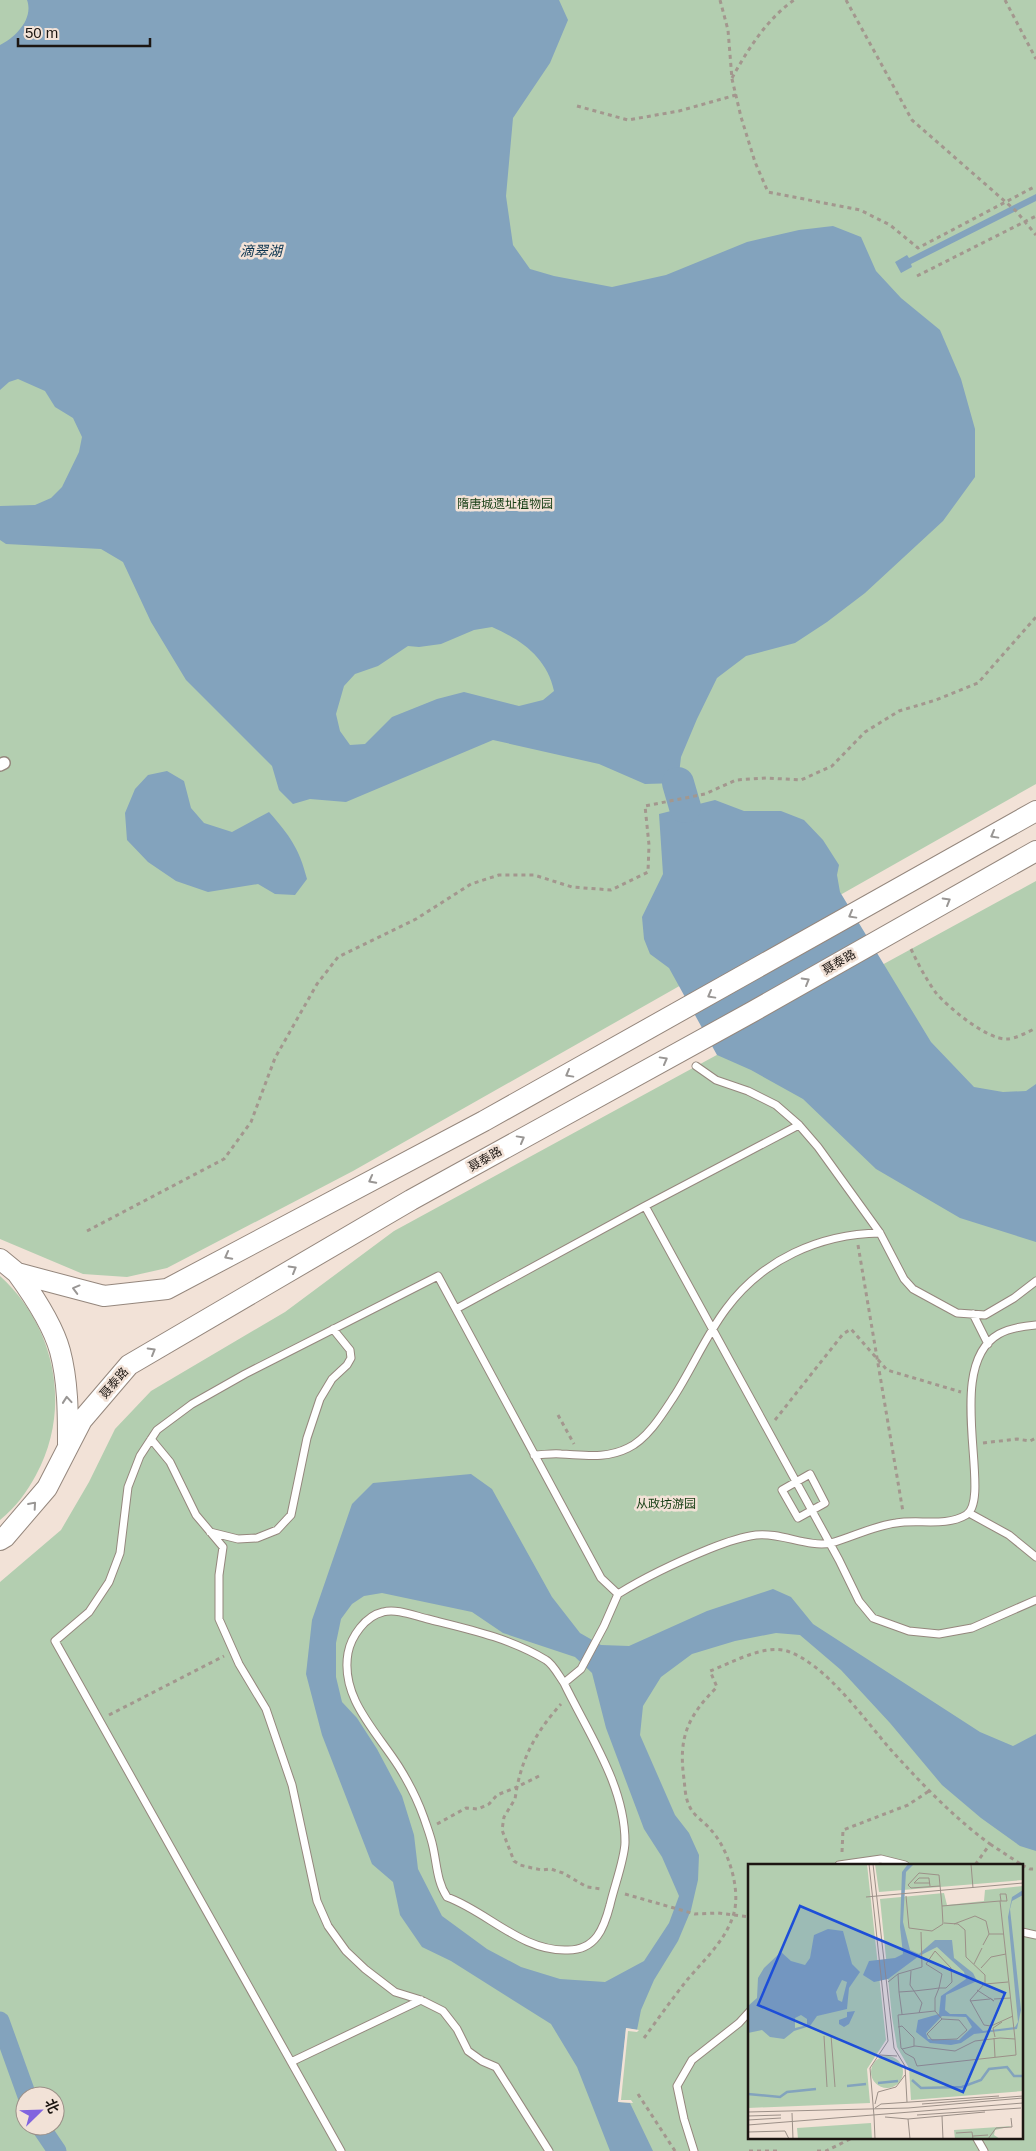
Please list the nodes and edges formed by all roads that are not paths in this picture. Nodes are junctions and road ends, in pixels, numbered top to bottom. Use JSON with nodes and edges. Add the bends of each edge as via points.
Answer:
{"nodes":[{"id":1,"x":1036,"y":811,"type":"edge"},
{"id":2,"x":1036,"y":851,"type":"edge"},
{"id":3,"x":696,"y":1066,"type":"dead end"},
{"id":4,"x":799,"y":1125,"type":"junction"},
{"id":5,"x":645,"y":1206,"type":"junction"},
{"id":6,"x":880,"y":1233,"type":"junction"},
{"id":7,"x":0,"y":1259,"type":"edge"},
{"id":8,"x":17,"y":1273,"type":"junction"},
{"id":9,"x":1036,"y":1281,"type":"edge"},
{"id":10,"x":456,"y":1309,"type":"junction"},
{"id":11,"x":974,"y":1314,"type":"junction"},
{"id":12,"x":1036,"y":1325,"type":"edge"},
{"id":13,"x":333,"y":1329,"type":"junction"},
{"id":14,"x":713,"y":1330,"type":"junction"},
{"id":15,"x":988,"y":1344,"type":"junction"},
{"id":16,"x":151,"y":1439,"type":"junction"},
{"id":17,"x":68,"y":1448,"type":"junction"},
{"id":18,"x":534,"y":1456,"type":"junction"},
{"id":19,"x":796,"y":1482,"type":"junction"},
{"id":20,"x":812,"y":1510,"type":"junction"},
{"id":21,"x":969,"y":1513,"type":"junction"},
{"id":22,"x":209,"y":1532,"type":"junction"},
{"id":23,"x":0,"y":1540,"type":"edge"},
{"id":24,"x":830,"y":1543,"type":"junction"},
{"id":25,"x":1036,"y":1557,"type":"edge"},
{"id":26,"x":618,"y":1594,"type":"junction"},
{"id":27,"x":1036,"y":1600,"type":"edge"},
{"id":28,"x":564,"y":1683,"type":"junction"},
{"id":29,"x":840,"y":1864,"type":"edge"},
{"id":30,"x":901,"y":1864,"type":"edge"},
{"id":31,"x":421,"y":2000,"type":"junction"},
{"id":32,"x":748,"y":2012,"type":"edge"},
{"id":33,"x":291,"y":2062,"type":"junction"},
{"id":34,"x":977,"y":2138,"type":"edge"},
{"id":35,"x":341,"y":2151,"type":"edge"},
{"id":36,"x":549,"y":2151,"type":"edge"},
{"id":37,"x":694,"y":2151,"type":"edge"},
{"id":38,"x":984,"y":2151,"type":"edge"}],
"edges":[{"from":1,"to":8,"type":"main road","one_way":true,"via":[[493,1117],[166,1288],[104,1296]]},
{"from":17,"to":2,"type":"main road","name":"聂泰路","one_way":true,"via":[[82,1420],[129,1365],[433,1188]]},
{"from":3,"to":4,"type":"lane","via":[[716,1080],[748,1091],[776,1106]]},
{"from":4,"to":5,"type":"lane"},
{"from":4,"to":6,"type":"lane"},
{"from":5,"to":10,"type":"lane"},
{"from":5,"to":14,"type":"lane"},
{"from":6,"to":11,"type":"lane","via":[[913,1289],[957,1313]]},
{"from":6,"to":14,"type":"lane","via":[[822,1240],[788,1255],[755,1276],[726,1309]]},
{"from":7,"to":8,"type":"main road"},
{"from":17,"to":8,"type":"main road","one_way":true,"via":[[68,1401],[60,1351],[38,1303]]},
{"from":9,"to":11,"type":"lane","via":[[985,1315]]},
{"from":10,"to":13,"type":"lane","via":[[438,1276]]},
{"from":10,"to":18,"type":"lane"},
{"from":11,"to":15,"type":"lane"},
{"from":12,"to":15,"type":"lane","via":[[1021,1326],[999,1334]]},
{"from":13,"to":16,"type":"lane","via":[[192,1404],[157,1430]]},
{"from":13,"to":22,"type":"lane","via":[[350,1350],[351,1358],[320,1399],[306,1438],[291,1515],[277,1530],[256,1538],[238,1539]]},
{"from":14,"to":18,"type":"lane","via":[[665,1410],[646,1434],[630,1447],[612,1455],[559,1453]]},
{"from":14,"to":19,"type":"lane"},
{"from":15,"to":21,"type":"lane","via":[[976,1366],[971,1395],[975,1500]]},
{"from":16,"to":22,"type":"lane","via":[[170,1462],[196,1515]]},
{"from":16,"to":33,"type":"lane","via":[[140,1456],[128,1487],[120,1553],[109,1582],[89,1612],[56,1640]]},
{"from":23,"to":17,"type":"main road","name":"聂泰路","one_way":true,"via":[[47,1488]]},
{"from":18,"to":26,"type":"lane","via":[[601,1578]]},
{"from":19,"to":20,"type":"lane"},
{"from":19,"to":20,"type":"lane","via":[[810,1474],[825,1503]]},
{"from":19,"to":20,"type":"lane","via":[[782,1490],[798,1518]]},
{"from":20,"to":24,"type":"lane"},
{"from":21,"to":24,"type":"lane","via":[[956,1521],[905,1521],[864,1530]]},
{"from":21,"to":25,"type":"lane","via":[[1009,1536]]},
{"from":22,"to":31,"type":"lane","via":[[223,1547],[219,1619],[239,1664],[266,1709],[292,1785],[317,1901],[328,1926],[346,1951],[372,1975],[394,1992]]},
{"from":24,"to":26,"type":"lane","via":[[757,1535],[732,1541],[651,1573]]},
{"from":24,"to":27,"type":"lane","via":[[858,1600],[873,1618],[909,1631],[939,1634],[972,1628]]},
{"from":26,"to":28,"type":"lane","via":[[581,1669]]},
{"from":28,"to":28,"type":"lane","via":[[609,1772],[622,1811],[625,1844],[606,1918],[597,1939],[587,1946],[569,1950],[545,1948],[516,1936],[448,1897],[436,1872],[433,1846],[412,1791],[350,1692],[346,1673],[353,1636],[364,1623],[383,1612],[402,1612],[481,1632],[522,1647],[548,1661]]},
{"from":29,"to":30,"type":"lane","via":[[881,1859]]},
{"from":31,"to":33,"type":"lane"},
{"from":31,"to":36,"type":"lane","via":[[443,2012],[457,2029],[468,2051],[496,2067]]},
{"from":32,"to":37,"type":"lane","via":[[692,2060],[676,2086]]},
{"from":33,"to":35,"type":"lane"},
{"from":34,"to":38,"type":"lane"}]}
